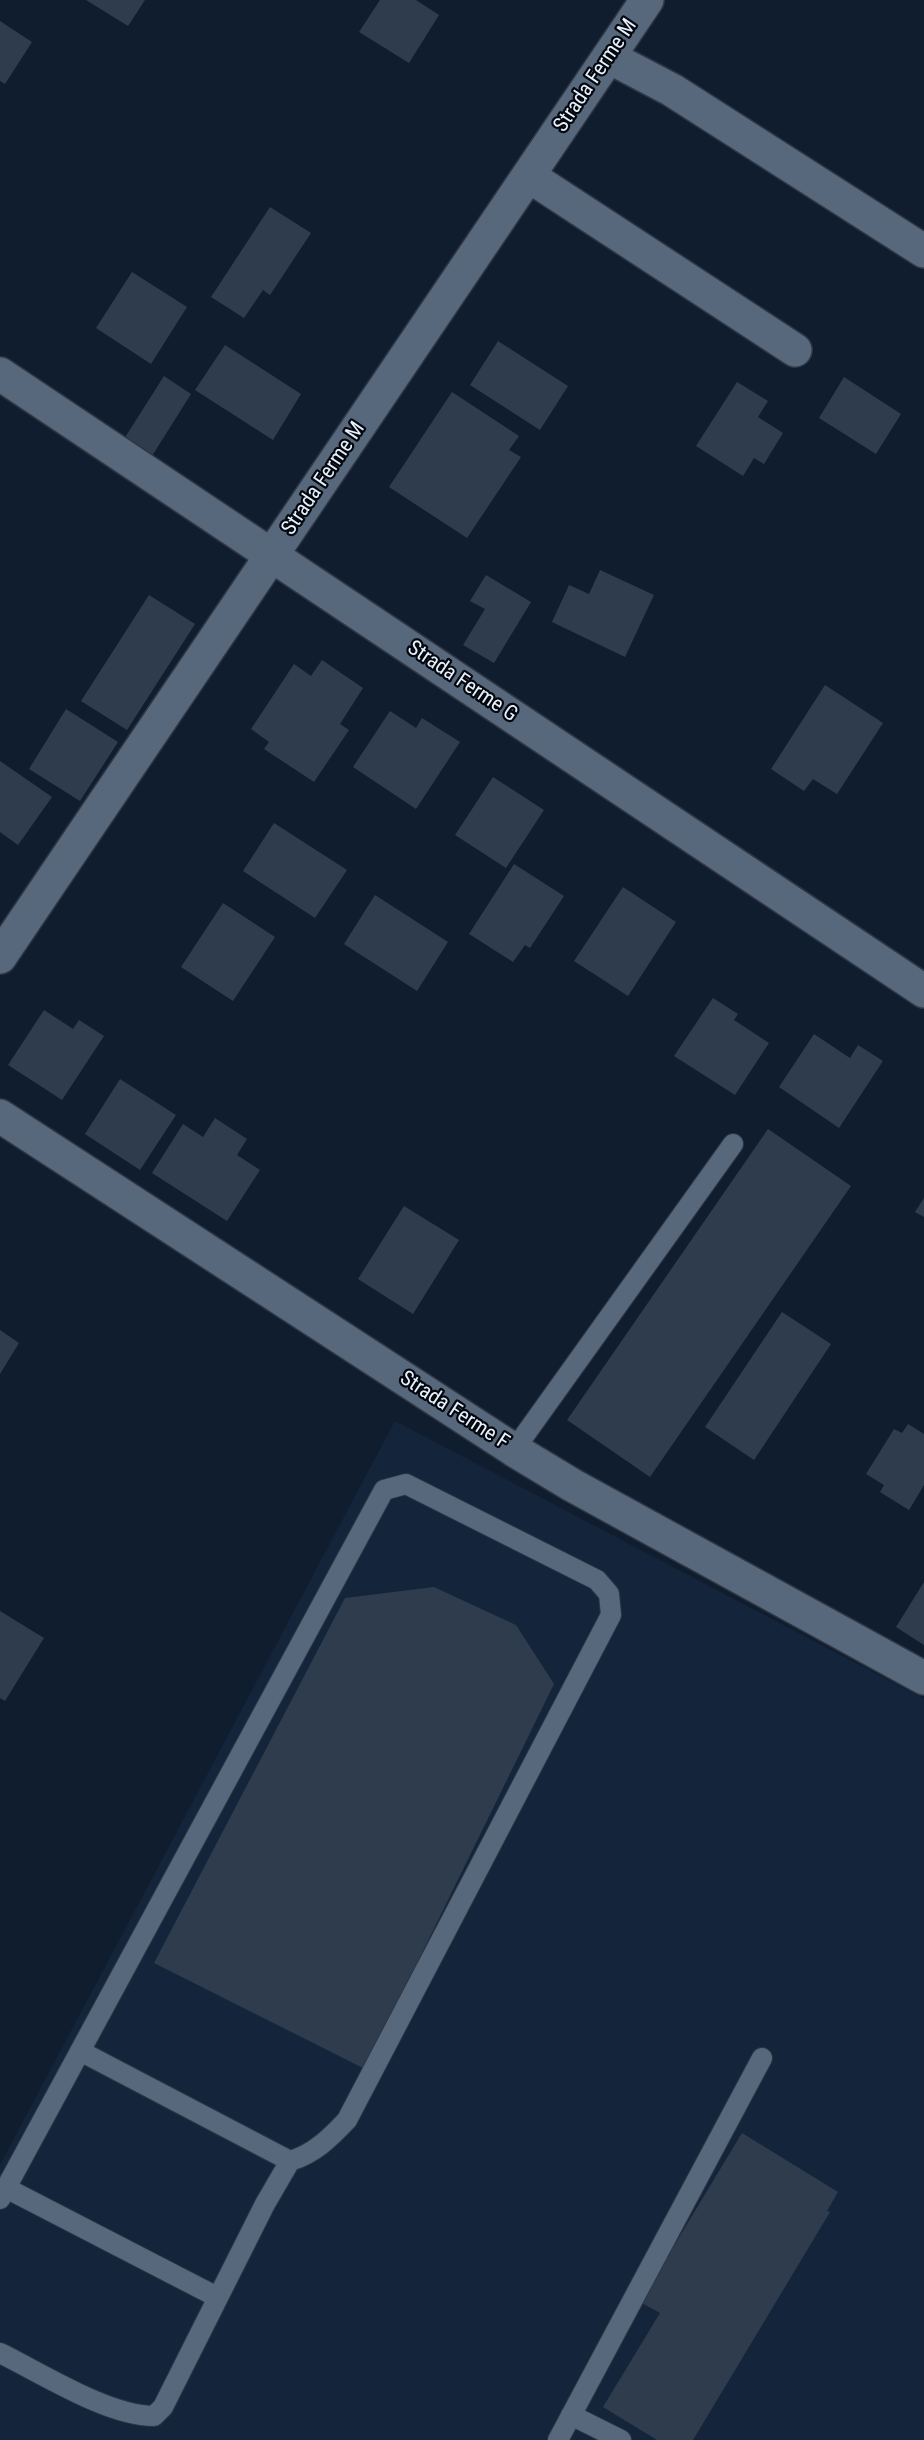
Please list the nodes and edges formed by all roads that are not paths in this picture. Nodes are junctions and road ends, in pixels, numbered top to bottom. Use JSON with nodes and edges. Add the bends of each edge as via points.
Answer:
{"nodes":[{"id":1,"x":647,"y":0,"type":"edge"},
{"id":2,"x":609,"y":57,"type":"junction"},
{"id":3,"x":529,"y":176,"type":"junction"},
{"id":4,"x":924,"y":251,"type":"edge"},
{"id":5,"x":795,"y":350,"type":"dead end"},
{"id":6,"x":0,"y":374,"type":"edge"},
{"id":7,"x":272,"y":555,"type":"junction"},
{"id":8,"x":0,"y":957,"type":"edge"},
{"id":9,"x":924,"y":990,"type":"edge"},
{"id":10,"x":0,"y":1116,"type":"edge"},
{"id":11,"x":733,"y":1144,"type":"dead end"},
{"id":12,"x":514,"y":1450,"type":"junction"},
{"id":13,"x":924,"y":1678,"type":"edge"},
{"id":14,"x":80,"y":2051,"type":"junction"},
{"id":15,"x":762,"y":2058,"type":"dead end"},
{"id":16,"x":290,"y":2161,"type":"junction"},
{"id":17,"x":3,"y":2193,"type":"edge"},
{"id":18,"x":217,"y":2297,"type":"junction"},
{"id":19,"x":0,"y":2353,"type":"edge"},
{"id":20,"x":571,"y":2415,"type":"junction"},
{"id":21,"x":558,"y":2440,"type":"edge"},
{"id":22,"x":621,"y":2440,"type":"edge"}],
"edges":[{"from":1,"to":2,"type":"street","name":"Strada Ferme M"},
{"from":2,"to":3,"type":"street","name":"Strada Ferme M"},
{"from":2,"to":4,"type":"street","via":[[672,90]]},
{"from":3,"to":5,"type":"street"},
{"from":3,"to":7,"type":"street","name":"Strada Ferme M"},
{"from":6,"to":7,"type":"street","name":"Strada Ferme G"},
{"from":7,"to":8,"type":"street","name":"Strada Ferme M"},
{"from":7,"to":9,"type":"street","name":"Strada Ferme G"},
{"from":10,"to":12,"type":"street","name":"Strada Ferme F"},
{"from":11,"to":12,"type":"lane"},
{"from":12,"to":13,"type":"street","name":"Strada Ferme F"},
{"from":14,"to":16,"type":"lane"},
{"from":14,"to":16,"type":"lane","via":[[384,1490],[406,1484],[597,1580],[609,1594],[611,1615],[347,2120],[305,2157]]},
{"from":14,"to":17,"type":"lane"},
{"from":15,"to":20,"type":"lane"},
{"from":16,"to":18,"type":"lane"},
{"from":17,"to":18,"type":"lane"},
{"from":18,"to":19,"type":"lane","via":[[163,2408],[154,2416],[112,2409]]},
{"from":20,"to":21,"type":"lane"},
{"from":20,"to":22,"type":"lane"}]}
